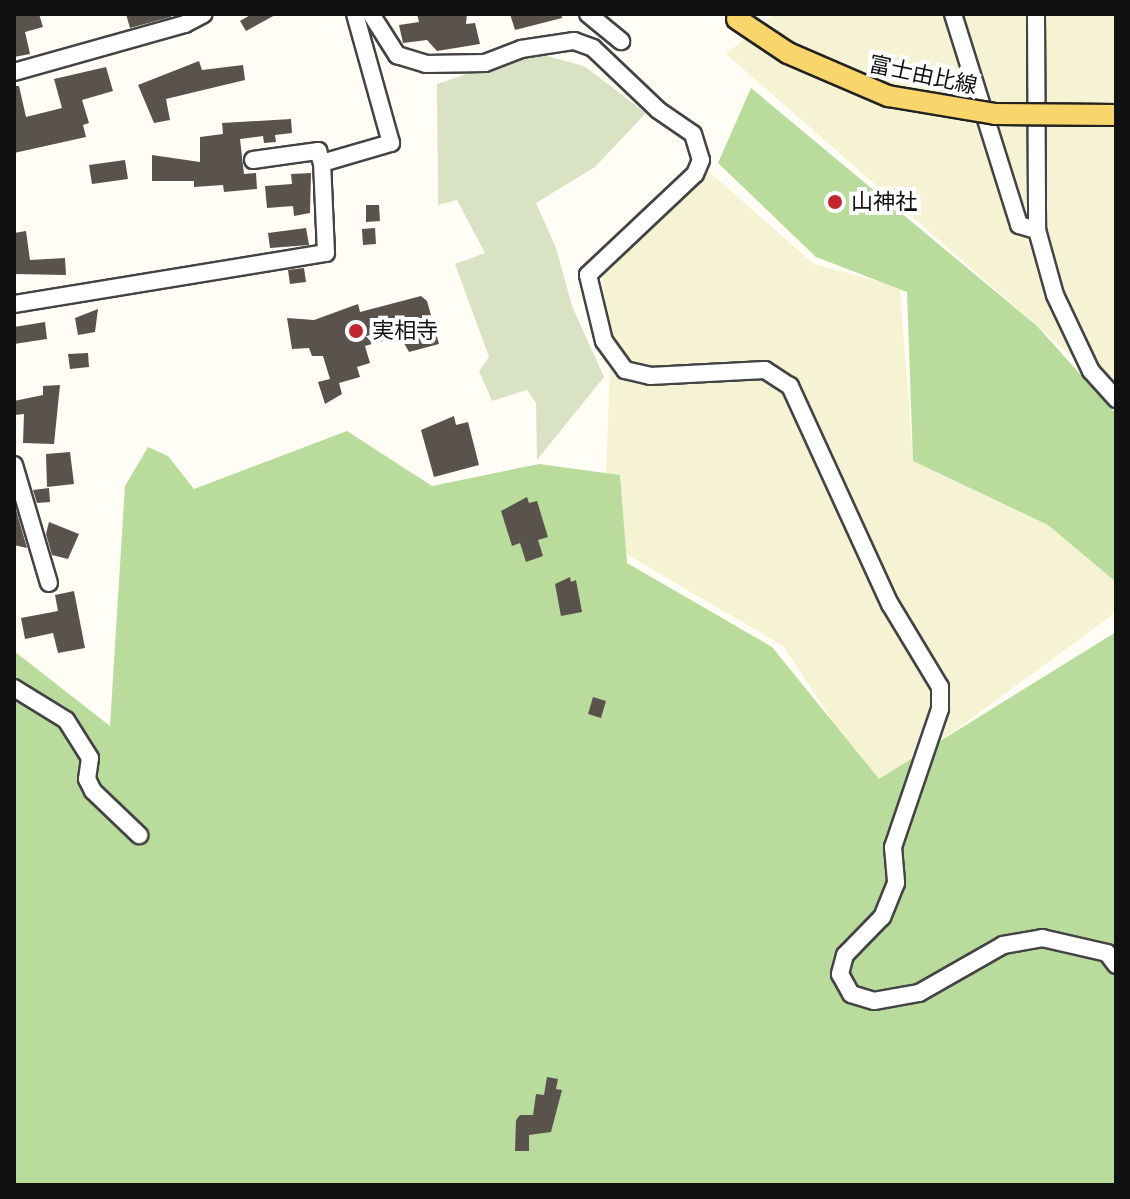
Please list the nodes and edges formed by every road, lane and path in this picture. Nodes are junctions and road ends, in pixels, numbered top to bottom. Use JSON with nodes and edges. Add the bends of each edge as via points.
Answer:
{"nodes":[{"id":1,"x":204,"y":14,"type":"edge"},
{"id":2,"x":355,"y":14,"type":"edge"},
{"id":3,"x":371,"y":14,"type":"edge"},
{"id":4,"x":588,"y":14,"type":"edge"},
{"id":5,"x":953,"y":14,"type":"edge"},
{"id":6,"x":1036,"y":14,"type":"edge"},
{"id":7,"x":737,"y":19,"type":"dead end"},
{"id":8,"x":621,"y":41,"type":"dead end"},
{"id":9,"x":14,"y":72,"type":"edge"},
{"id":10,"x":1116,"y":115,"type":"edge"},
{"id":11,"x":253,"y":160,"type":"dead end"},
{"id":12,"x":322,"y":163,"type":"junction"},
{"id":13,"x":1037,"y":230,"type":"junction"},
{"id":14,"x":14,"y":304,"type":"edge"},
{"id":15,"x":1116,"y":399,"type":"edge"},
{"id":16,"x":14,"y":465,"type":"edge"},
{"id":17,"x":49,"y":583,"type":"dead end"},
{"id":18,"x":14,"y":688,"type":"edge"},
{"id":19,"x":139,"y":835,"type":"dead end"},
{"id":20,"x":1116,"y":965,"type":"edge"}],
"edges":[{"from":1,"to":9,"type":"street","via":[[182,25]]},
{"from":2,"to":12,"type":"street","via":[[391,143]]},
{"from":3,"to":20,"type":"street","via":[[397,55],[426,64],[485,63],[521,49],[584,44],[693,134],[701,160],[695,174],[588,275],[604,341],[625,370],[650,376],[765,370],[790,386],[890,604],[940,687],[940,709],[893,847],[896,883],[882,917],[845,955],[840,974],[851,994],[874,1001],[919,993],[1003,945],[1042,938],[1107,953]]},
{"from":4,"to":8,"type":"street"},
{"from":5,"to":13,"type":"street","via":[[1019,225]]},
{"from":6,"to":13,"type":"street"},
{"from":7,"to":10,"type":"main road","name":"富士由比線","bridge":true,"via":[[800,59],[888,96],[995,114]]},
{"from":11,"to":12,"type":"street","via":[[318,151]]},
{"from":12,"to":14,"type":"street","via":[[326,253]]},
{"from":13,"to":15,"type":"street","via":[[1055,295],[1085,359]]},
{"from":16,"to":17,"type":"street"},
{"from":18,"to":19,"type":"street","via":[[66,720],[90,758],[87,779],[93,791]]}]}
